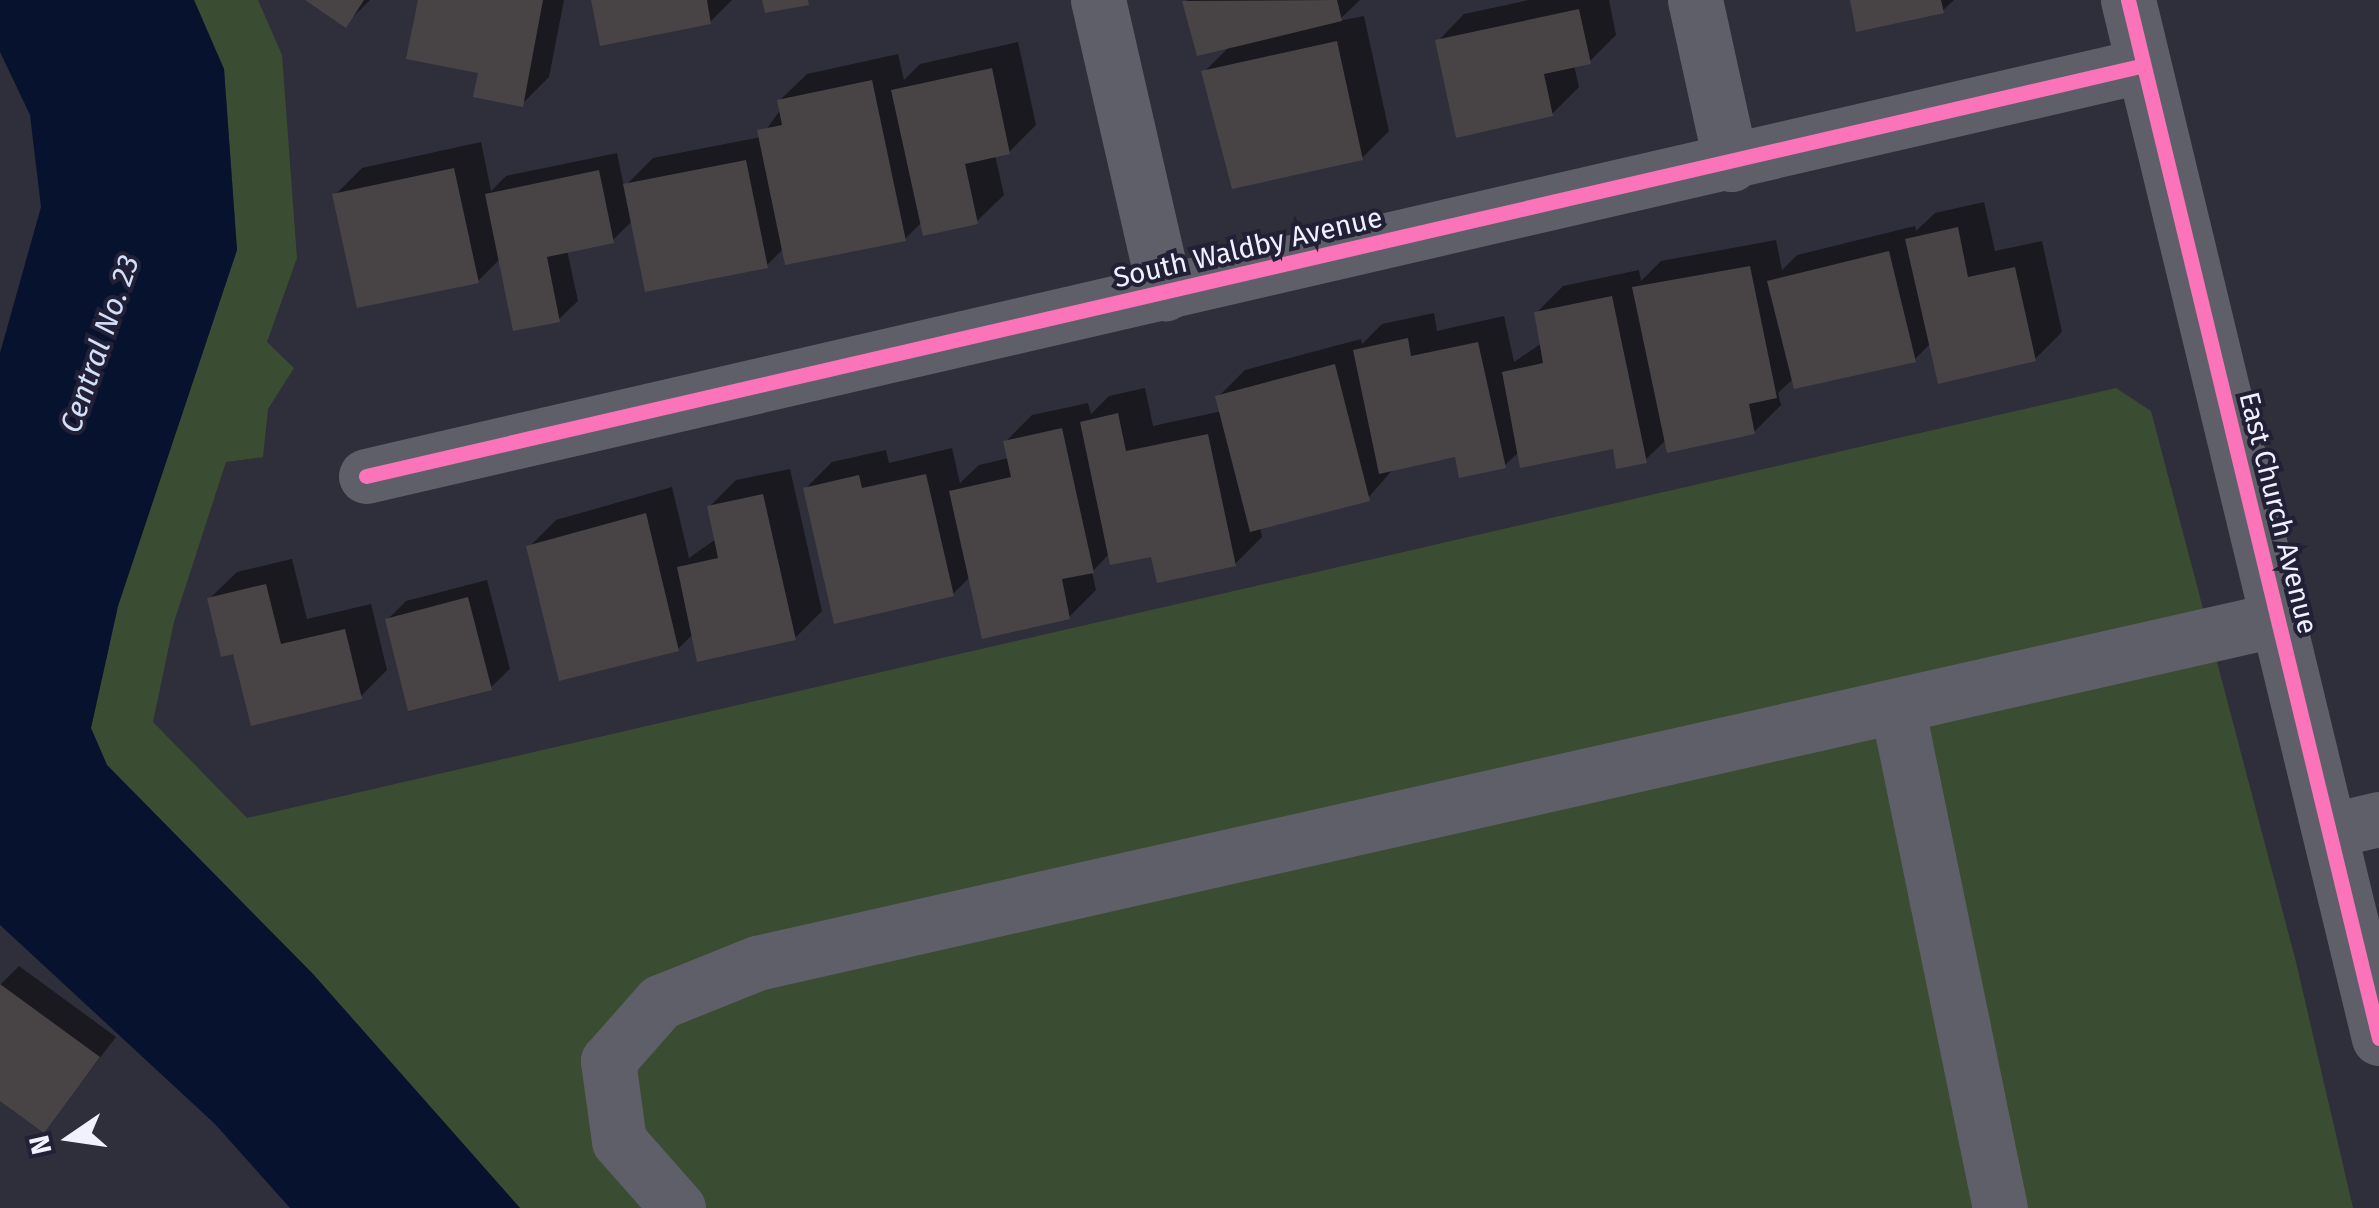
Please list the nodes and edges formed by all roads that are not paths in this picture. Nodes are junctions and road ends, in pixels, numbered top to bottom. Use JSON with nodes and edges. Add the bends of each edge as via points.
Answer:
{"nodes":[{"id":1,"x":1098,"y":0,"type":"edge"},
{"id":2,"x":1696,"y":0,"type":"edge"},
{"id":3,"x":2128,"y":0,"type":"edge"},
{"id":4,"x":2140,"y":66,"type":"junction"},
{"id":5,"x":1731,"y":164,"type":"junction"},
{"id":6,"x":1165,"y":293,"type":"junction"},
{"id":7,"x":366,"y":476,"type":"dead end"},
{"id":8,"x":2278,"y":619,"type":"junction"},
{"id":9,"x":1897,"y":706,"type":"junction"},
{"id":10,"x":2355,"y":825,"type":"edge"},
{"id":11,"x":2379,"y":1038,"type":"edge"},
{"id":12,"x":678,"y":1208,"type":"edge"},
{"id":13,"x":2000,"y":1208,"type":"edge"}],
"edges":[{"from":1,"to":6,"type":"street"},
{"from":2,"to":5,"type":"street"},
{"from":3,"to":4,"type":"street","name":"East Church Avenue"},
{"from":4,"to":5,"type":"street","name":"South Waldby Avenue"},
{"from":4,"to":8,"type":"street","name":"East Church Avenue"},
{"from":5,"to":6,"type":"street","name":"South Waldby Avenue"},
{"from":6,"to":7,"type":"street","name":"South Waldby Avenue"},
{"from":8,"to":9,"type":"street"},
{"from":8,"to":10,"type":"street","name":"East Church Avenue"},
{"from":9,"to":12,"type":"street","via":[[757,963],[660,1002],[608,1060],[620,1142]]},
{"from":9,"to":13,"type":"street"},
{"from":10,"to":11,"type":"street","name":"East Church Avenue"}]}
